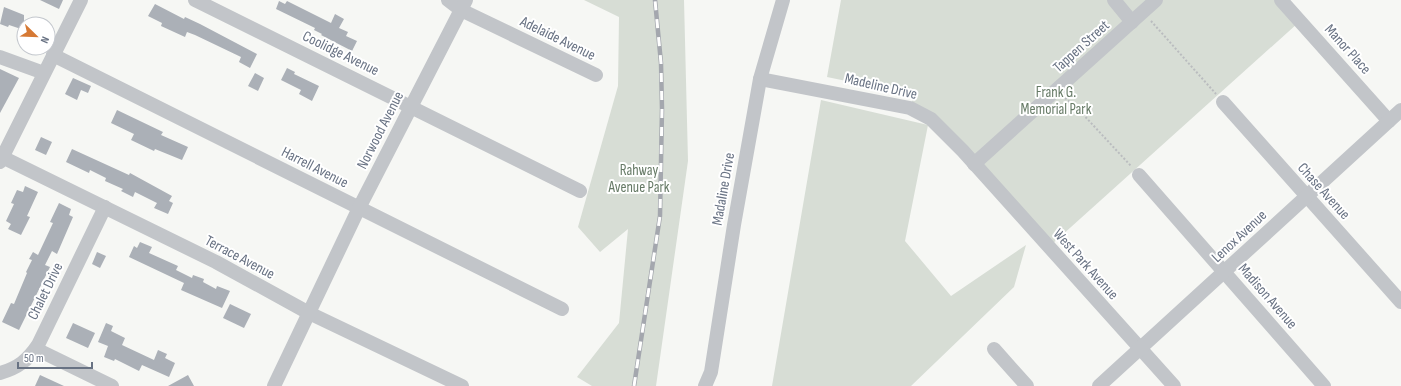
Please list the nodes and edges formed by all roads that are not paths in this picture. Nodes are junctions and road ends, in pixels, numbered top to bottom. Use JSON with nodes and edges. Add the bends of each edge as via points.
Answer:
{"nodes":[{"id":1,"x":81,"y":0,"type":"edge"},
{"id":2,"x":195,"y":0,"type":"edge"},
{"id":3,"x":448,"y":0,"type":"edge"},
{"id":4,"x":783,"y":0,"type":"edge"},
{"id":5,"x":1114,"y":0,"type":"edge"},
{"id":6,"x":1156,"y":0,"type":"edge"},
{"id":7,"x":1281,"y":0,"type":"edge"},
{"id":8,"x":464,"y":5,"type":"edge"},
{"id":9,"x":1132,"y":22,"type":"junction"},
{"id":10,"x":56,"y":49,"type":"edge"},
{"id":11,"x":52,"y":56,"type":"edge"},
{"id":12,"x":55,"y":56,"type":"edge"},
{"id":13,"x":0,"y":57,"type":"edge"},
{"id":14,"x":44,"y":73,"type":"junction"},
{"id":15,"x":596,"y":75,"type":"dead end"},
{"id":16,"x":760,"y":79,"type":"junction"},
{"id":17,"x":1223,"y":102,"type":"road end"},
{"id":18,"x":411,"y":107,"type":"junction"},
{"id":19,"x":1401,"y":110,"type":"edge"},
{"id":20,"x":1389,"y":121,"type":"junction"},
{"id":21,"x":1,"y":160,"type":"edge"},
{"id":22,"x":974,"y":164,"type":"junction"},
{"id":23,"x":1139,"y":174,"type":"road end"},
{"id":24,"x":580,"y":191,"type":"dead end"},
{"id":25,"x":1306,"y":197,"type":"junction"},
{"id":26,"x":105,"y":207,"type":"junction"},
{"id":27,"x":359,"y":208,"type":"junction"},
{"id":28,"x":1224,"y":272,"type":"junction"},
{"id":29,"x":1400,"y":298,"type":"edge"},
{"id":30,"x":562,"y":309,"type":"dead end"},
{"id":31,"x":309,"y":313,"type":"junction"},
{"id":32,"x":36,"y":349,"type":"junction"},
{"id":33,"x":994,"y":349,"type":"dead end"},
{"id":34,"x":1139,"y":349,"type":"junction"},
{"id":35,"x":0,"y":373,"type":"edge"},
{"id":36,"x":112,"y":386,"type":"edge"},
{"id":37,"x":274,"y":386,"type":"edge"},
{"id":38,"x":462,"y":386,"type":"edge"},
{"id":39,"x":706,"y":386,"type":"edge"},
{"id":40,"x":1027,"y":386,"type":"edge"},
{"id":41,"x":1098,"y":386,"type":"edge"},
{"id":42,"x":1174,"y":386,"type":"edge"},
{"id":43,"x":1324,"y":386,"type":"edge"}],
"edges":[{"from":1,"to":10,"type":"street"},
{"from":2,"to":18,"type":"street","name":"Coolidge Avenue"},
{"from":3,"to":8,"type":"street","name":"Adelaide Avenue"},
{"from":4,"to":16,"type":"street","name":"Madaline Drive"},
{"from":5,"to":9,"type":"street"},
{"from":6,"to":9,"type":"street","name":"Tappen Street"},
{"from":7,"to":20,"type":"street","name":"Manor Place"},
{"from":8,"to":15,"type":"street","name":"Adelaide Avenue"},
{"from":8,"to":18,"type":"street","name":"Norwood Avenue"},
{"from":9,"to":22,"type":"street","name":"Tappen Street"},
{"from":11,"to":14,"type":"street"},
{"from":12,"to":27,"type":"street","name":"Harrell Avenue"},
{"from":13,"to":14,"type":"street"},
{"from":14,"to":21,"type":"street"},
{"from":16,"to":22,"type":"street","name":"Madeline Drive","via":[[910,108],[924,114],[938,125]]},
{"from":16,"to":39,"type":"street","name":"Madaline Drive","via":[[711,372]]},
{"from":17,"to":25,"type":"street","name":"Chase Avenue"},
{"from":18,"to":24,"type":"street","name":"Coolidge Avenue"},
{"from":18,"to":27,"type":"street","name":"Norwood Avenue"},
{"from":19,"to":20,"type":"street","name":"Lenox Avenue"},
{"from":20,"to":25,"type":"street","name":"Lenox Avenue"},
{"from":21,"to":26,"type":"street","name":"Terrace Avenue"},
{"from":22,"to":34,"type":"street","name":"West Park Avenue"},
{"from":23,"to":28,"type":"street","name":"Madison Avenue"},
{"from":25,"to":28,"type":"street","name":"Lenox Avenue"},
{"from":25,"to":29,"type":"street","name":"Chase Avenue"},
{"from":26,"to":31,"type":"street","name":"Terrace Avenue","via":[[216,262]]},
{"from":26,"to":32,"type":"street","name":"Chalet Drive"},
{"from":27,"to":30,"type":"street","name":"Harrell Avenue"},
{"from":27,"to":31,"type":"street","name":"Norwood Avenue"},
{"from":28,"to":34,"type":"street","name":"Lenox Avenue"},
{"from":28,"to":43,"type":"street","name":"Madison Avenue"},
{"from":31,"to":37,"type":"street","name":"Norwood Avenue"},
{"from":31,"to":38,"type":"street","name":"Terrace Avenue"},
{"from":32,"to":35,"type":"street","name":"Chalet Drive","via":[[19,366]]},
{"from":32,"to":36,"type":"street"},
{"from":33,"to":40,"type":"street"},
{"from":34,"to":41,"type":"street","name":"Lenox Avenue"},
{"from":34,"to":42,"type":"street","name":"West Park Avenue"}]}
